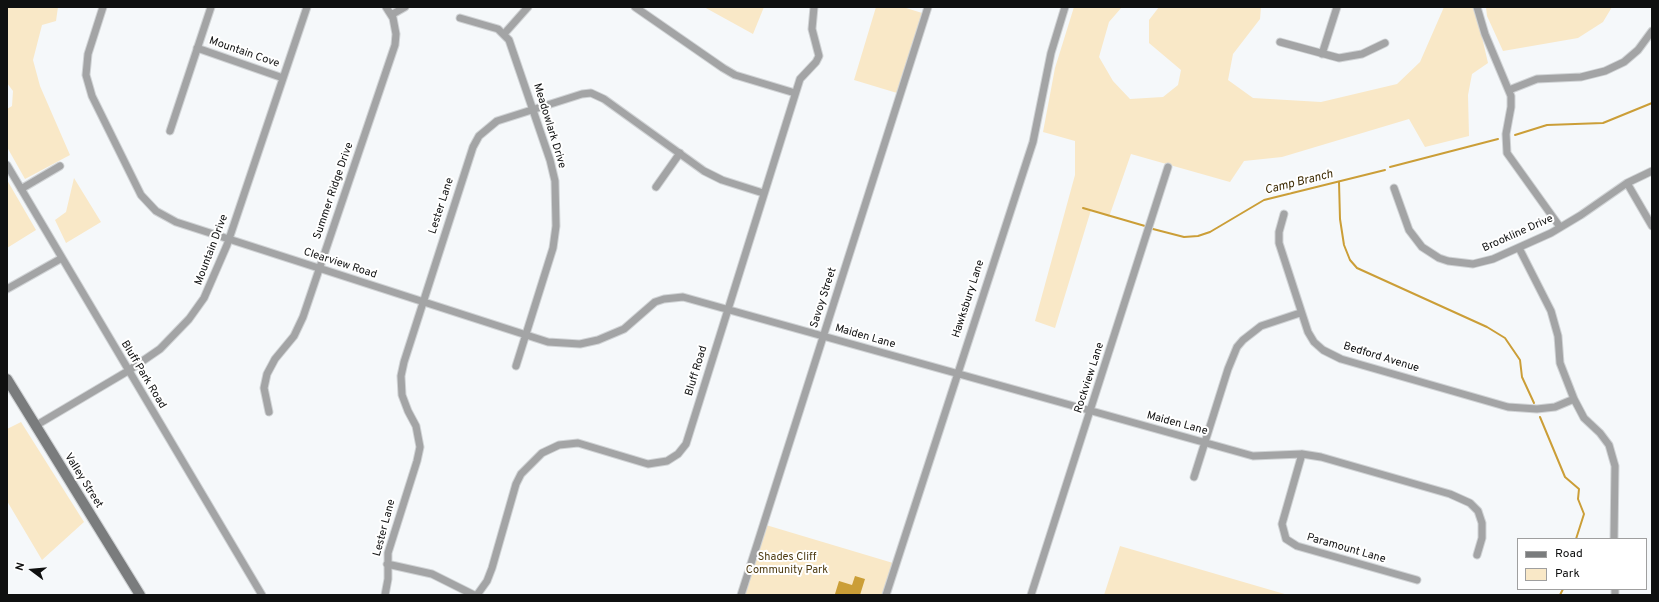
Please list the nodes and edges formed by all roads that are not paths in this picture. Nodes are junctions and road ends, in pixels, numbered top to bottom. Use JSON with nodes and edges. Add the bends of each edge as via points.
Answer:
{"nodes":[{"id":1,"x":103,"y":7,"type":"edge"},
{"id":2,"x":211,"y":7,"type":"edge"},
{"id":3,"x":308,"y":7,"type":"edge"},
{"id":4,"x":386,"y":7,"type":"edge"},
{"id":5,"x":404,"y":7,"type":"edge"},
{"id":6,"x":528,"y":7,"type":"edge"},
{"id":7,"x":635,"y":7,"type":"edge"},
{"id":8,"x":814,"y":7,"type":"edge"},
{"id":9,"x":928,"y":7,"type":"edge"},
{"id":10,"x":1065,"y":7,"type":"edge"},
{"id":11,"x":1337,"y":7,"type":"edge"},
{"id":12,"x":1477,"y":7,"type":"edge"},
{"id":13,"x":391,"y":15,"type":"junction"},
{"id":14,"x":460,"y":18,"type":"dead end"},
{"id":15,"x":1652,"y":31,"type":"edge"},
{"id":16,"x":504,"y":34,"type":"junction"},
{"id":17,"x":1280,"y":42,"type":"dead end"},
{"id":18,"x":1385,"y":43,"type":"dead end"},
{"id":19,"x":197,"y":48,"type":"junction"},
{"id":20,"x":1322,"y":54,"type":"junction"},
{"id":21,"x":283,"y":78,"type":"junction"},
{"id":22,"x":1509,"y":90,"type":"junction"},
{"id":23,"x":795,"y":93,"type":"junction"},
{"id":24,"x":533,"y":109,"type":"junction"},
{"id":25,"x":170,"y":131,"type":"dead end"},
{"id":26,"x":680,"y":153,"type":"junction"},
{"id":27,"x":7,"y":165,"type":"edge"},
{"id":28,"x":60,"y":166,"type":"dead end"},
{"id":29,"x":1168,"y":167,"type":"dead end"},
{"id":30,"x":1652,"y":171,"type":"edge"},
{"id":31,"x":1627,"y":183,"type":"junction"},
{"id":32,"x":656,"y":187,"type":"dead end"},
{"id":33,"x":1394,"y":188,"type":"dead end"},
{"id":34,"x":21,"y":189,"type":"junction"},
{"id":35,"x":763,"y":193,"type":"junction"},
{"id":36,"x":1284,"y":214,"type":"dead end"},
{"id":37,"x":1652,"y":226,"type":"edge"},
{"id":38,"x":1560,"y":227,"type":"junction"},
{"id":39,"x":229,"y":240,"type":"junction"},
{"id":40,"x":1519,"y":248,"type":"junction"},
{"id":41,"x":62,"y":258,"type":"junction"},
{"id":42,"x":320,"y":269,"type":"junction"},
{"id":43,"x":7,"y":289,"type":"edge"},
{"id":44,"x":423,"y":302,"type":"junction"},
{"id":45,"x":727,"y":310,"type":"junction"},
{"id":46,"x":1300,"y":313,"type":"junction"},
{"id":47,"x":526,"y":335,"type":"junction"},
{"id":48,"x":823,"y":336,"type":"junction"},
{"id":49,"x":516,"y":366,"type":"dead end"},
{"id":50,"x":128,"y":371,"type":"junction"},
{"id":51,"x":956,"y":374,"type":"junction"},
{"id":52,"x":7,"y":379,"type":"edge"},
{"id":53,"x":1574,"y":399,"type":"junction"},
{"id":54,"x":1091,"y":411,"type":"junction"},
{"id":55,"x":269,"y":412,"type":"dead end"},
{"id":56,"x":35,"y":426,"type":"junction"},
{"id":57,"x":1204,"y":443,"type":"junction"},
{"id":58,"x":1302,"y":454,"type":"junction"},
{"id":59,"x":1194,"y":477,"type":"dead end"},
{"id":60,"x":1614,"y":538,"type":"edge"},
{"id":61,"x":1477,"y":555,"type":"dead end"},
{"id":62,"x":387,"y":564,"type":"junction"},
{"id":63,"x":1417,"y":580,"type":"dead end"},
{"id":64,"x":140,"y":595,"type":"edge"},
{"id":65,"x":262,"y":595,"type":"edge"},
{"id":66,"x":385,"y":595,"type":"edge"},
{"id":67,"x":474,"y":595,"type":"edge"},
{"id":68,"x":477,"y":595,"type":"edge"},
{"id":69,"x":741,"y":595,"type":"edge"},
{"id":70,"x":886,"y":595,"type":"edge"},
{"id":71,"x":1031,"y":595,"type":"edge"}],
"edges":[{"from":1,"to":39,"type":"street","name":"Clearview Road","via":[[88,54],[86,75],[96,107],[137,188],[150,206],[169,219]]},
{"from":2,"to":19,"type":"street","name":"Mountain Cove"},
{"from":3,"to":21,"type":"street","name":"Mountain Drive"},
{"from":4,"to":13,"type":"street","name":"Summer Ridge Drive"},
{"from":5,"to":13,"type":"street"},
{"from":6,"to":16,"type":"street"},
{"from":7,"to":23,"type":"street","via":[[735,75]]},
{"from":8,"to":23,"type":"street","name":"Bluff Road","via":[[812,29],[819,56],[800,80]]},
{"from":9,"to":48,"type":"street","name":"Savoy Street"},
{"from":10,"to":51,"type":"street","name":"Hawksbury Lane","via":[[1050,53],[1033,142]]},
{"from":11,"to":20,"type":"street"},
{"from":12,"to":22,"type":"street","via":[[1485,34]]},
{"from":13,"to":42,"type":"street","name":"Summer Ridge Drive","via":[[396,34],[395,45]]},
{"from":14,"to":16,"type":"street","via":[[498,29]]},
{"from":15,"to":22,"type":"street","via":[[1638,50],[1624,62],[1606,71],[1581,77],[1537,79]]},
{"from":16,"to":24,"type":"street","name":"Meadowlark Drive","via":[[512,46]]},
{"from":17,"to":20,"type":"street"},
{"from":18,"to":20,"type":"street","via":[[1350,57],[1339,58]]},
{"from":19,"to":21,"type":"street","name":"Mountain Cove"},
{"from":19,"to":25,"type":"street","name":"Mountain Cove"},
{"from":21,"to":39,"type":"street","name":"Mountain Drive"},
{"from":22,"to":38,"type":"street","via":[[1511,107],[1506,134],[1507,153]]},
{"from":23,"to":35,"type":"street","name":"Bluff Road"},
{"from":24,"to":26,"type":"street","name":"Lester Lane","via":[[582,94],[597,94]]},
{"from":24,"to":44,"type":"street","name":"Lester Lane","via":[[497,121],[479,136],[473,147]]},
{"from":24,"to":47,"type":"street","name":"Meadowlark Drive","via":[[555,181],[556,226],[553,248]]},
{"from":26,"to":32,"type":"street"},
{"from":26,"to":35,"type":"street","name":"Lester Lane","via":[[704,171],[722,180]]},
{"from":27,"to":34,"type":"street","name":"Bluff Park Road"},
{"from":28,"to":34,"type":"street"},
{"from":29,"to":54,"type":"street","name":"Rockview Lane"},
{"from":30,"to":31,"type":"street","name":"Brookline Drive"},
{"from":31,"to":37,"type":"street"},
{"from":31,"to":38,"type":"street","name":"Brookline Drive"},
{"from":33,"to":40,"type":"street","name":"Brookline Drive","via":[[1409,230],[1422,247],[1439,258],[1473,264]]},
{"from":34,"to":41,"type":"street","name":"Bluff Park Road"},
{"from":35,"to":45,"type":"street","name":"Bluff Road"},
{"from":36,"to":46,"type":"street","name":"Bedford Avenue","via":[[1279,243]]},
{"from":38,"to":40,"type":"street","name":"Brookline Drive"},
{"from":39,"to":42,"type":"street","name":"Clearview Road"},
{"from":39,"to":50,"type":"street","name":"Mountain Drive","via":[[211,286],[189,320],[160,349]]},
{"from":40,"to":53,"type":"street","via":[[1551,311],[1558,336],[1560,363]]},
{"from":41,"to":43,"type":"street"},
{"from":41,"to":50,"type":"street","name":"Bluff Park Road"},
{"from":42,"to":44,"type":"street","name":"Clearview Road"},
{"from":42,"to":55,"type":"street","name":"Summer Ridge Drive","via":[[298,328],[267,374],[264,388]]},
{"from":44,"to":47,"type":"street","name":"Clearview Road"},
{"from":44,"to":62,"type":"street","name":"Lester Lane","via":[[401,376],[402,395],[416,426],[420,447],[390,545]]},
{"from":45,"to":47,"type":"street","name":"Clearview Road","via":[[683,297],[674,297],[655,302],[624,329],[598,340],[564,344]]},
{"from":45,"to":48,"type":"street","name":"Maiden Lane"},
{"from":45,"to":68,"type":"street","name":"Bluff Road","via":[[686,444],[678,454],[667,461],[648,464],[578,443],[559,444],[542,453],[521,474],[516,484],[492,568]]},
{"from":46,"to":53,"type":"street","name":"Bedford Avenue","via":[[1314,342],[1341,358],[1508,407],[1555,407]]},
{"from":46,"to":57,"type":"street","via":[[1261,326],[1237,347]]},
{"from":47,"to":49,"type":"street","name":"Meadowlark Drive"},
{"from":48,"to":51,"type":"street","name":"Maiden Lane"},
{"from":48,"to":69,"type":"street","name":"Savoy Street"},
{"from":50,"to":56,"type":"street","name":"Mountain Drive"},
{"from":50,"to":65,"type":"street","name":"Bluff Park Road"},
{"from":51,"to":54,"type":"street","name":"Maiden Lane"},
{"from":51,"to":70,"type":"street","name":"Hawksbury Lane"},
{"from":52,"to":56,"type":"street","name":"Valley Street"},
{"from":53,"to":60,"type":"street","via":[[1584,418],[1609,445],[1615,466]]},
{"from":54,"to":57,"type":"street","name":"Maiden Lane"},
{"from":54,"to":71,"type":"street","name":"Rockview Lane"},
{"from":56,"to":64,"type":"street","name":"Valley Street"},
{"from":57,"to":58,"type":"street","name":"Maiden Lane","via":[[1253,456]]},
{"from":57,"to":59,"type":"street"},
{"from":58,"to":61,"type":"street","name":"Maiden Lane","via":[[1329,459],[1465,500],[1478,511],[1482,523],[1482,538]]},
{"from":58,"to":63,"type":"street","name":"Paramount Lane","via":[[1282,524],[1286,538],[1297,546]]},
{"from":62,"to":66,"type":"street","name":"Lester Lane"},
{"from":62,"to":67,"type":"street","via":[[432,574]]}]}
